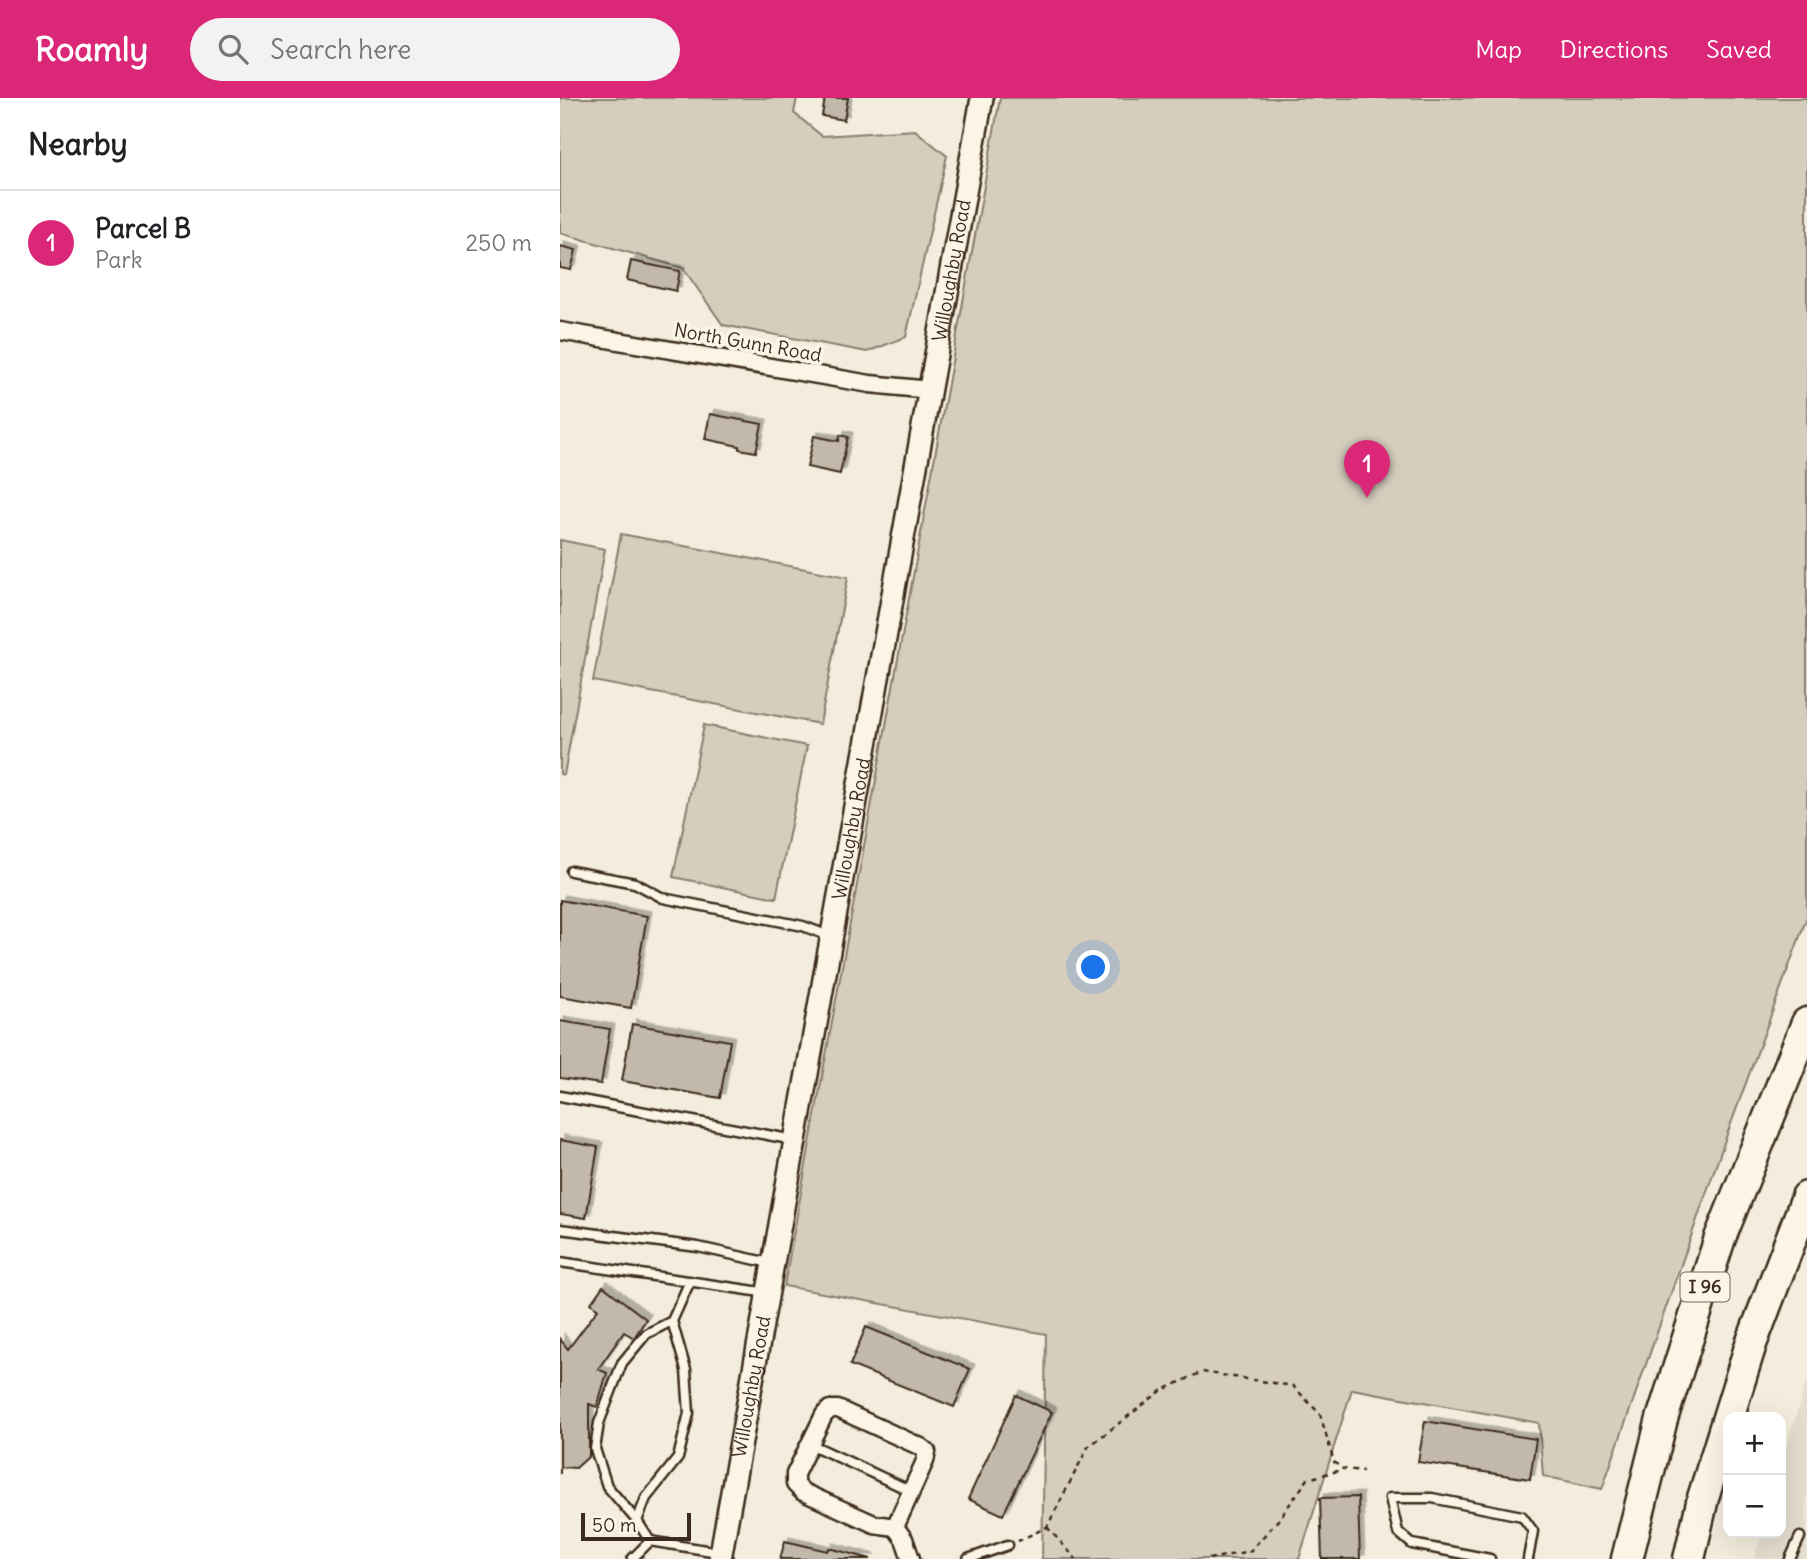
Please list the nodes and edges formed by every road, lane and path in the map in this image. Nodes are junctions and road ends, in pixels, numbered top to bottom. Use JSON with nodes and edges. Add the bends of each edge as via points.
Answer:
{"nodes":[{"id":1,"x":982,"y":98,"type":"edge"},
{"id":2,"x":560,"y":331,"type":"edge"},
{"id":3,"x":930,"y":390,"type":"junction"},
{"id":4,"x":571,"y":871,"type":"dead end"},
{"id":5,"x":832,"y":937,"type":"junction"},
{"id":6,"x":1807,"y":1023,"type":"edge"},
{"id":7,"x":560,"y":1096,"type":"edge"},
{"id":8,"x":795,"y":1140,"type":"junction"},
{"id":9,"x":1807,"y":1197,"type":"edge"},
{"id":10,"x":560,"y":1229,"type":"edge"},
{"id":11,"x":560,"y":1262,"type":"edge"},
{"id":12,"x":773,"y":1263,"type":"junction"},
{"id":13,"x":690,"y":1281,"type":"junction"},
{"id":14,"x":768,"y":1293,"type":"junction"},
{"id":15,"x":672,"y":1321,"type":"junction"},
{"id":16,"x":810,"y":1444,"type":"junction"},
{"id":17,"x":1343,"y":1469,"type":"junction"},
{"id":18,"x":1363,"y":1471,"type":"dead end"},
{"id":19,"x":911,"y":1491,"type":"junction"},
{"id":20,"x":637,"y":1521,"type":"junction"},
{"id":21,"x":895,"y":1527,"type":"junction"},
{"id":22,"x":1047,"y":1527,"type":"junction"},
{"id":23,"x":1800,"y":1536,"type":"dead end"},
{"id":24,"x":650,"y":1541,"type":"junction"},
{"id":25,"x":1008,"y":1545,"type":"joint"},
{"id":26,"x":721,"y":1556,"type":"edge"},
{"id":27,"x":632,"y":1559,"type":"edge"},
{"id":28,"x":911,"y":1559,"type":"edge"},
{"id":29,"x":968,"y":1559,"type":"edge"},
{"id":30,"x":1076,"y":1559,"type":"edge"},
{"id":31,"x":1209,"y":1559,"type":"edge"},
{"id":32,"x":1490,"y":1559,"type":"edge"},
{"id":33,"x":1528,"y":1559,"type":"edge"},
{"id":34,"x":1627,"y":1559,"type":"edge"},
{"id":35,"x":1689,"y":1559,"type":"edge"},
{"id":36,"x":1790,"y":1559,"type":"edge"}],
"edges":[{"from":1,"to":3,"type":"street","name":"Willoughby Road"},
{"from":2,"to":3,"type":"street","name":"North Gunn Road","via":[[870,384]]},
{"from":3,"to":5,"type":"street","name":"Willoughby Road"},
{"from":4,"to":5,"type":"lane","via":[[635,883],[663,898],[803,926]]},
{"from":5,"to":8,"type":"street","name":"Willoughby Road"},
{"from":6,"to":34,"type":"highway","number":"I 96","via":[[1720,1238],[1662,1419]]},
{"from":7,"to":8,"type":"lane"},
{"from":8,"to":12,"type":"street","name":"Willoughby Road"},
{"from":9,"to":35,"type":"highway","via":[[1751,1344],[1703,1497]]},
{"from":10,"to":12,"type":"lane","via":[[698,1247]]},
{"from":11,"to":13,"type":"lane"},
{"from":12,"to":14,"type":"street","name":"Willoughby Road"},
{"from":13,"to":14,"type":"lane"},
{"from":13,"to":15,"type":"lane"},
{"from":14,"to":26,"type":"street","name":"Willoughby Road"},
{"from":15,"to":20,"type":"lane","via":[[686,1370],[689,1413],[678,1458],[646,1499]]},
{"from":15,"to":20,"type":"lane","via":[[646,1334],[622,1363],[599,1423],[595,1449],[607,1486]]},
{"from":16,"to":19,"type":"lane"},
{"from":16,"to":19,"type":"street","via":[[824,1415],[838,1409],[920,1447],[926,1452],[925,1461]]},
{"from":16,"to":21,"type":"street","via":[[795,1474],[795,1484],[803,1492],[874,1524]]},
{"from":17,"to":18,"type":"path"},
{"from":17,"to":22,"type":"path","via":[[1334,1462],[1320,1413],[1293,1386],[1202,1372],[1161,1391],[1088,1447]]},
{"from":17,"to":31,"type":"path","via":[[1308,1479],[1250,1551]]},
{"from":19,"to":21,"type":"street"},
{"from":20,"to":24,"type":"lane"},
{"from":21,"to":28,"type":"street"},
{"from":22,"to":25,"type":"path"},
{"from":22,"to":30,"type":"path"},
{"from":23,"to":36,"type":"lane"},
{"from":24,"to":26,"type":"lane"},
{"from":24,"to":27,"type":"lane"},
{"from":25,"to":29,"type":"lane"},
{"from":32,"to":33,"type":"lane","via":[[1412,1544],[1398,1532],[1390,1498],[1432,1498],[1522,1516],[1533,1531]]}]}
